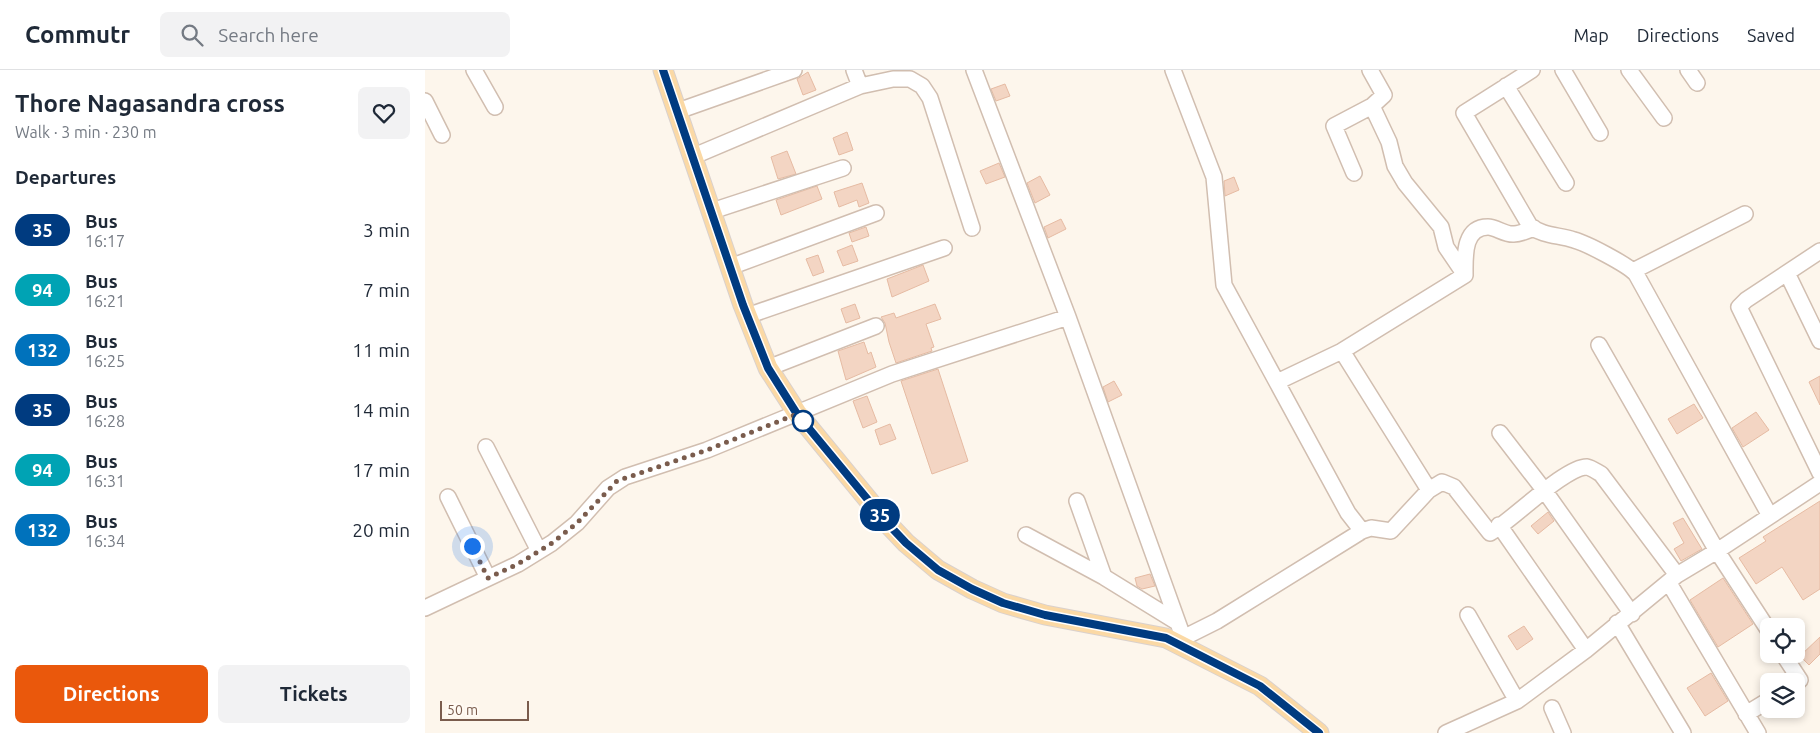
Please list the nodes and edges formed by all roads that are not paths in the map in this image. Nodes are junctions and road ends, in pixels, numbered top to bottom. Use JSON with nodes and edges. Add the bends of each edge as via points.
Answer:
{"nodes":[{"id":1,"x":475,"y":70,"type":"edge"},
{"id":2,"x":663,"y":70,"type":"edge"},
{"id":3,"x":794,"y":70,"type":"edge"},
{"id":4,"x":855,"y":70,"type":"edge"},
{"id":5,"x":974,"y":70,"type":"edge"},
{"id":6,"x":1173,"y":70,"type":"edge"},
{"id":7,"x":1370,"y":70,"type":"edge"},
{"id":8,"x":1532,"y":70,"type":"edge"},
{"id":9,"x":1563,"y":70,"type":"edge"},
{"id":10,"x":1629,"y":70,"type":"edge"},
{"id":11,"x":1687,"y":70,"type":"edge"},
{"id":12,"x":1697,"y":83,"type":"dead end"},
{"id":13,"x":859,"y":86,"type":"junction"},
{"id":14,"x":1506,"y":86,"type":"junction"},
{"id":15,"x":425,"y":102,"type":"edge"},
{"id":16,"x":1372,"y":106,"type":"junction"},
{"id":17,"x":495,"y":107,"type":"dead end"},
{"id":18,"x":678,"y":111,"type":"junction"},
{"id":19,"x":1664,"y":118,"type":"dead end"},
{"id":20,"x":1601,"y":133,"type":"dead end"},
{"id":21,"x":442,"y":135,"type":"dead end"},
{"id":22,"x":694,"y":156,"type":"junction"},
{"id":23,"x":843,"y":168,"type":"dead end"},
{"id":24,"x":1354,"y":173,"type":"dead end"},
{"id":25,"x":1566,"y":183,"type":"dead end"},
{"id":26,"x":712,"y":211,"type":"junction"},
{"id":27,"x":876,"y":213,"type":"dead end"},
{"id":28,"x":1745,"y":214,"type":"dead end"},
{"id":29,"x":972,"y":228,"type":"dead end"},
{"id":30,"x":1534,"y":228,"type":"junction"},
{"id":31,"x":944,"y":248,"type":"dead end"},
{"id":32,"x":1820,"y":251,"type":"edge"},
{"id":33,"x":730,"y":267,"type":"junction"},
{"id":34,"x":1633,"y":271,"type":"junction"},
{"id":35,"x":1787,"y":273,"type":"junction"},
{"id":36,"x":1465,"y":275,"type":"junction"},
{"id":37,"x":747,"y":316,"type":"junction"},
{"id":38,"x":1068,"y":317,"type":"junction"},
{"id":39,"x":876,"y":326,"type":"dead end"},
{"id":40,"x":1820,"y":340,"type":"edge"},
{"id":41,"x":1599,"y":345,"type":"dead end"},
{"id":42,"x":1341,"y":351,"type":"junction"},
{"id":43,"x":768,"y":368,"type":"junction"},
{"id":44,"x":1277,"y":382,"type":"junction"},
{"id":45,"x":797,"y":414,"type":"junction"},
{"id":46,"x":1500,"y":433,"type":"dead end"},
{"id":47,"x":486,"y":447,"type":"dead end"},
{"id":48,"x":1820,"y":473,"type":"edge"},
{"id":49,"x":1820,"y":483,"type":"edge"},
{"id":50,"x":1429,"y":490,"type":"junction"},
{"id":51,"x":1544,"y":490,"type":"junction"},
{"id":52,"x":447,"y":497,"type":"dead end"},
{"id":53,"x":1077,"y":501,"type":"dead end"},
{"id":54,"x":1770,"y":516,"type":"junction"},
{"id":55,"x":1499,"y":526,"type":"junction"},
{"id":56,"x":1362,"y":531,"type":"junction"},
{"id":57,"x":1026,"y":535,"type":"dead end"},
{"id":58,"x":539,"y":551,"type":"junction"},
{"id":59,"x":1717,"y":551,"type":"junction"},
{"id":60,"x":1104,"y":577,"type":"junction"},
{"id":61,"x":488,"y":578,"type":"junction"},
{"id":62,"x":1673,"y":579,"type":"junction"},
{"id":63,"x":425,"y":608,"type":"edge"},
{"id":64,"x":1632,"y":614,"type":"junction"},
{"id":65,"x":1468,"y":615,"type":"dead end"},
{"id":66,"x":1761,"y":618,"type":"edge"},
{"id":67,"x":1177,"y":622,"type":"junction"},
{"id":68,"x":1617,"y":623,"type":"junction"},
{"id":69,"x":1185,"y":643,"type":"junction"},
{"id":70,"x":1586,"y":650,"type":"junction"},
{"id":71,"x":1517,"y":701,"type":"junction"},
{"id":72,"x":1760,"y":705,"type":"edge"},
{"id":73,"x":1552,"y":708,"type":"dead end"},
{"id":74,"x":1746,"y":714,"type":"junction"},
{"id":75,"x":1319,"y":733,"type":"edge"},
{"id":76,"x":1446,"y":733,"type":"edge"},
{"id":77,"x":1563,"y":733,"type":"edge"},
{"id":78,"x":1683,"y":733,"type":"edge"},
{"id":79,"x":1758,"y":733,"type":"edge"}],
"edges":[{"from":1,"to":17,"type":"street"},
{"from":2,"to":18,"type":"main road"},
{"from":3,"to":18,"type":"street"},
{"from":4,"to":13,"type":"street"},
{"from":5,"to":38,"type":"street"},
{"from":6,"to":44,"type":"street","via":[[1214,176],[1224,285]]},
{"from":7,"to":16,"type":"street","via":[[1384,95]]},
{"from":8,"to":14,"type":"street"},
{"from":9,"to":20,"type":"street"},
{"from":10,"to":19,"type":"street"},
{"from":11,"to":12,"type":"street"},
{"from":13,"to":22,"type":"street"},
{"from":13,"to":29,"type":"street","via":[[893,79],[910,79],[922,86],[930,98]]},
{"from":14,"to":25,"type":"street"},
{"from":14,"to":30,"type":"street","via":[[1464,113]]},
{"from":15,"to":21,"type":"street"},
{"from":16,"to":24,"type":"street","via":[[1334,126]]},
{"from":16,"to":36,"type":"street","via":[[1389,142],[1395,166],[1441,227],[1446,247]]},
{"from":18,"to":22,"type":"main road"},
{"from":22,"to":26,"type":"main road"},
{"from":23,"to":26,"type":"street"},
{"from":26,"to":33,"type":"main road"},
{"from":27,"to":33,"type":"street"},
{"from":28,"to":34,"type":"street"},
{"from":30,"to":34,"type":"street","via":[[1576,240]]},
{"from":30,"to":36,"type":"street","via":[[1515,234],[1489,227],[1477,229],[1465,249]]},
{"from":31,"to":37,"type":"street"},
{"from":32,"to":35,"type":"street"},
{"from":33,"to":37,"type":"main road"},
{"from":34,"to":54,"type":"street"},
{"from":35,"to":40,"type":"street"},
{"from":35,"to":48,"type":"street","via":[[1739,307]]},
{"from":36,"to":42,"type":"street"},
{"from":37,"to":43,"type":"main road"},
{"from":38,"to":45,"type":"street","via":[[893,374]]},
{"from":38,"to":67,"type":"street"},
{"from":39,"to":43,"type":"street"},
{"from":41,"to":59,"type":"street"},
{"from":42,"to":44,"type":"street"},
{"from":42,"to":50,"type":"street"},
{"from":43,"to":45,"type":"main road"},
{"from":44,"to":56,"type":"street","via":[[1348,513]]},
{"from":45,"to":58,"type":"street","via":[[617,481],[577,523]]},
{"from":45,"to":69,"type":"main road","via":[[888,524],[938,570],[1003,603],[1045,615]]},
{"from":46,"to":51,"type":"street"},
{"from":47,"to":58,"type":"street"},
{"from":49,"to":54,"type":"street"},
{"from":50,"to":55,"type":"street","via":[[1437,484],[1447,483],[1487,532]]},
{"from":50,"to":56,"type":"street","via":[[1391,531],[1371,528]]},
{"from":51,"to":55,"type":"street"},
{"from":51,"to":62,"type":"street","via":[[1576,470],[1587,467],[1601,474]]},
{"from":51,"to":64,"type":"street"},
{"from":52,"to":61,"type":"street"},
{"from":53,"to":60,"type":"street"},
{"from":54,"to":59,"type":"street"},
{"from":55,"to":70,"type":"street"},
{"from":56,"to":69,"type":"street"},
{"from":57,"to":60,"type":"street"},
{"from":58,"to":61,"type":"street"},
{"from":59,"to":62,"type":"street"},
{"from":59,"to":66,"type":"street"},
{"from":60,"to":67,"type":"street"},
{"from":61,"to":63,"type":"street"},
{"from":62,"to":64,"type":"street"},
{"from":62,"to":74,"type":"street"},
{"from":64,"to":68,"type":"street"},
{"from":65,"to":71,"type":"street"},
{"from":67,"to":69,"type":"street"},
{"from":68,"to":70,"type":"street"},
{"from":68,"to":78,"type":"street"},
{"from":69,"to":75,"type":"main road","via":[[1260,686]]},
{"from":70,"to":71,"type":"street"},
{"from":71,"to":76,"type":"street"},
{"from":72,"to":74,"type":"street"},
{"from":73,"to":77,"type":"street"},
{"from":74,"to":79,"type":"street"}]}
